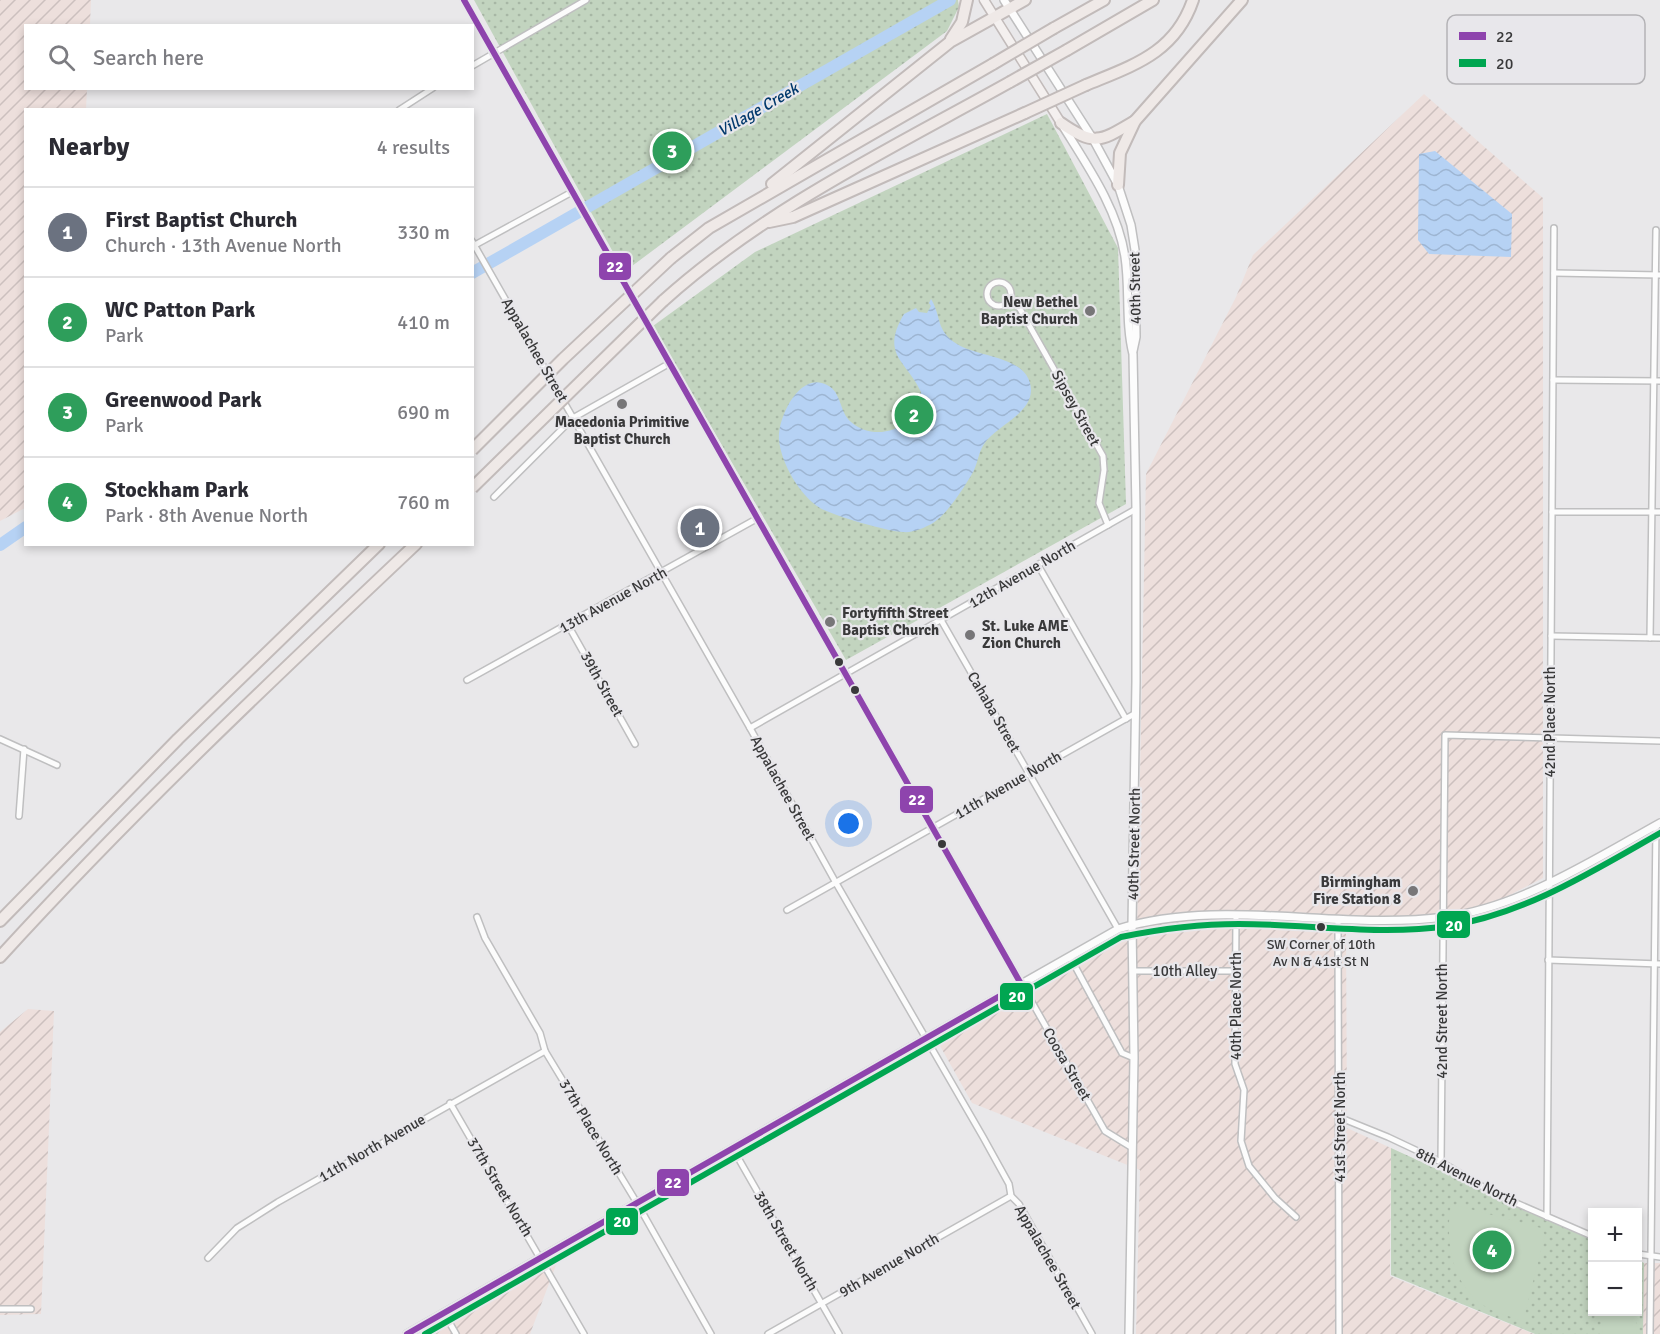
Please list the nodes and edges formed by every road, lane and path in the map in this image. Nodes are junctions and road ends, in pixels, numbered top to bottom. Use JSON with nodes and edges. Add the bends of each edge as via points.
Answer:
{"nodes":[{"id":1,"x":464,"y":0,"type":"edge"},
{"id":2,"x":586,"y":0,"type":"edge"},
{"id":3,"x":984,"y":0,"type":"edge"},
{"id":4,"x":1025,"y":0,"type":"edge"},
{"id":5,"x":1104,"y":0,"type":"edge"},
{"id":6,"x":1153,"y":0,"type":"edge"},
{"id":7,"x":1193,"y":0,"type":"edge"},
{"id":8,"x":1242,"y":0,"type":"edge"},
{"id":9,"x":967,"y":2,"type":"edge"},
{"id":10,"x":1006,"y":4,"type":"edge"},
{"id":11,"x":994,"y":17,"type":"junction"},
{"id":12,"x":950,"y":42,"type":"junction"},
{"id":13,"x":494,"y":53,"type":"junction"},
{"id":14,"x":474,"y":65,"type":"edge"},
{"id":15,"x":430,"y":90,"type":"edge"},
{"id":16,"x":401,"y":108,"type":"edge"},
{"id":17,"x":1135,"y":121,"type":"junction"},
{"id":18,"x":1061,"y":123,"type":"junction"},
{"id":19,"x":1093,"y":139,"type":"junction"},
{"id":20,"x":1118,"y":185,"type":"junction"},
{"id":21,"x":573,"y":195,"type":"junction"},
{"id":22,"x":732,"y":215,"type":"junction"},
{"id":23,"x":760,"y":224,"type":"junction"},
{"id":24,"x":1554,"y":228,"type":"dead end"},
{"id":25,"x":1656,"y":230,"type":"dead end"},
{"id":26,"x":475,"y":245,"type":"edge"},
{"id":27,"x":1554,"y":273,"type":"junction"},
{"id":28,"x":1658,"y":275,"type":"edge"},
{"id":29,"x":1010,"y":299,"type":"junction"},
{"id":30,"x":1133,"y":354,"type":"junction"},
{"id":31,"x":670,"y":363,"type":"junction"},
{"id":32,"x":1553,"y":380,"type":"junction"},
{"id":33,"x":1657,"y":381,"type":"edge"},
{"id":34,"x":573,"y":418,"type":"junction"},
{"id":35,"x":474,"y":448,"type":"edge"},
{"id":36,"x":474,"y":486,"type":"edge"},
{"id":37,"x":494,"y":497,"type":"dead end"},
{"id":38,"x":1136,"y":509,"type":"junction"},
{"id":39,"x":1552,"y":512,"type":"junction"},
{"id":40,"x":1651,"y":512,"type":"junction"},
{"id":41,"x":1660,"y":512,"type":"edge"},
{"id":42,"x":758,"y":518,"type":"junction"},
{"id":43,"x":1108,"y":525,"type":"junction"},
{"id":44,"x":377,"y":546,"type":"edge"},
{"id":45,"x":414,"y":546,"type":"edge"},
{"id":46,"x":1038,"y":565,"type":"junction"},
{"id":47,"x":662,"y":574,"type":"junction"},
{"id":48,"x":941,"y":620,"type":"junction"},
{"id":49,"x":568,"y":625,"type":"junction"},
{"id":50,"x":1551,"y":636,"type":"junction"},
{"id":51,"x":1650,"y":638,"type":"junction"},
{"id":52,"x":1660,"y":638,"type":"edge"},
{"id":53,"x":846,"y":674,"type":"junction"},
{"id":54,"x":467,"y":680,"type":"dead end"},
{"id":55,"x":1136,"y":713,"type":"junction"},
{"id":56,"x":1126,"y":719,"type":"junction"},
{"id":57,"x":750,"y":728,"type":"junction"},
{"id":58,"x":1550,"y":738,"type":"junction"},
{"id":59,"x":0,"y":739,"type":"edge"},
{"id":60,"x":1660,"y":741,"type":"edge"},
{"id":61,"x":635,"y":744,"type":"dead end"},
{"id":62,"x":24,"y":749,"type":"junction"},
{"id":63,"x":57,"y":765,"type":"dead end"},
{"id":64,"x":1029,"y":774,"type":"junction"},
{"id":65,"x":19,"y":816,"type":"dead end"},
{"id":66,"x":1658,"y":824,"type":"edge"},
{"id":67,"x":933,"y":828,"type":"junction"},
{"id":68,"x":1549,"y":882,"type":"junction"},
{"id":69,"x":836,"y":883,"type":"junction"},
{"id":70,"x":787,"y":910,"type":"dead end"},
{"id":71,"x":1236,"y":916,"type":"junction"},
{"id":72,"x":477,"y":917,"type":"dead end"},
{"id":73,"x":1443,"y":918,"type":"junction"},
{"id":74,"x":1338,"y":920,"type":"junction"},
{"id":75,"x":0,"y":921,"type":"edge"},
{"id":76,"x":1132,"y":925,"type":"junction"},
{"id":77,"x":1118,"y":929,"type":"junction"},
{"id":78,"x":0,"y":957,"type":"edge"},
{"id":79,"x":1070,"y":957,"type":"junction"},
{"id":80,"x":1548,"y":960,"type":"junction"},
{"id":81,"x":1657,"y":964,"type":"edge"},
{"id":82,"x":1134,"y":971,"type":"junction"},
{"id":83,"x":1236,"y":971,"type":"junction"},
{"id":84,"x":1021,"y":984,"type":"junction"},
{"id":85,"x":925,"y":1039,"type":"junction"},
{"id":86,"x":545,"y":1051,"type":"junction"},
{"id":87,"x":1134,"y":1058,"type":"junction"},
{"id":88,"x":450,"y":1103,"type":"junction"},
{"id":89,"x":1341,"y":1118,"type":"junction"},
{"id":90,"x":1131,"y":1147,"type":"junction"},
{"id":91,"x":733,"y":1149,"type":"junction"},
{"id":92,"x":1441,"y":1162,"type":"junction"},
{"id":93,"x":1011,"y":1196,"type":"junction"},
{"id":94,"x":638,"y":1203,"type":"junction"},
{"id":95,"x":1296,"y":1217,"type":"dead end"},
{"id":96,"x":1547,"y":1217,"type":"junction"},
{"id":97,"x":1588,"y":1234,"type":"edge"},
{"id":98,"x":1642,"y":1255,"type":"edge"},
{"id":99,"x":1651,"y":1256,"type":"junction"},
{"id":100,"x":542,"y":1257,"type":"junction"},
{"id":101,"x":1660,"y":1257,"type":"edge"},
{"id":102,"x":208,"y":1258,"type":"dead end"},
{"id":103,"x":821,"y":1303,"type":"junction"},
{"id":104,"x":0,"y":1308,"type":"edge"},
{"id":105,"x":31,"y":1309,"type":"dead end"},
{"id":106,"x":444,"y":1313,"type":"junction"},
{"id":107,"x":407,"y":1334,"type":"edge"},
{"id":108,"x":456,"y":1334,"type":"edge"},
{"id":109,"x":584,"y":1334,"type":"edge"},
{"id":110,"x":711,"y":1334,"type":"edge"},
{"id":111,"x":768,"y":1334,"type":"edge"},
{"id":112,"x":838,"y":1334,"type":"edge"},
{"id":113,"x":1092,"y":1334,"type":"edge"},
{"id":114,"x":1129,"y":1334,"type":"edge"},
{"id":115,"x":1339,"y":1334,"type":"edge"},
{"id":116,"x":1650,"y":1334,"type":"edge"}],
"edges":[{"from":1,"to":13,"type":"street","name":"Coosa Street"},
{"from":2,"to":13,"type":"street"},
{"from":3,"to":11,"type":"main road"},
{"from":4,"to":10,"type":"highway"},
{"from":5,"to":22,"type":"highway","bridge":true},
{"from":6,"to":23,"type":"highway","bridge":true},
{"from":7,"to":23,"type":"highway","bridge":true,"via":[[1171,40],[1142,62],[793,217]]},
{"from":8,"to":17,"type":"highway"},
{"from":9,"to":12,"type":"highway","via":[[962,22]]},
{"from":10,"to":11,"type":"highway"},
{"from":10,"to":19,"type":"street","name":"40th Street"},
{"from":11,"to":12,"type":"highway"},
{"from":11,"to":18,"type":"main road"},
{"from":12,"to":22,"type":"highway"},
{"from":13,"to":14,"type":"street"},
{"from":13,"to":21,"type":"street","name":"Coosa Street"},
{"from":15,"to":16,"type":"street"},
{"from":17,"to":19,"type":"highway","via":[[1110,136]]},
{"from":17,"to":20,"type":"highway","via":[[1120,153]]},
{"from":18,"to":19,"type":"highway","via":[[1081,137]]},
{"from":18,"to":30,"type":"street","name":"40th Street","via":[[1119,228]]},
{"from":19,"to":20,"type":"street","name":"40th Street"},
{"from":20,"to":30,"type":"street","name":"40th Street","via":[[1135,250]]},
{"from":21,"to":26,"type":"street"},
{"from":21,"to":31,"type":"street","name":"Coosa Street"},
{"from":22,"to":35,"type":"highway","bridge":true,"via":[[670,258]]},
{"from":23,"to":36,"type":"highway","bridge":true,"via":[[663,301]]},
{"from":24,"to":27,"type":"street","name":"42nd Place North"},
{"from":25,"to":28,"type":"street"},
{"from":26,"to":34,"type":"street","name":"Appalachee Street"},
{"from":27,"to":28,"type":"street"},
{"from":27,"to":32,"type":"street","name":"42nd Place North"},
{"from":28,"to":33,"type":"street"},
{"from":29,"to":29,"type":"street","via":[[1011,289],[1003,282],[988,288],[988,299],[993,304],[1002,305]]},
{"from":29,"to":43,"type":"street","name":"Sipsey Street","via":[[1020,309],[1103,456],[1099,503]]},
{"from":30,"to":38,"type":"street","name":"40th Street North"},
{"from":31,"to":34,"type":"street"},
{"from":31,"to":42,"type":"street","name":"Coosa Street"},
{"from":32,"to":33,"type":"street"},
{"from":32,"to":39,"type":"street","name":"42nd Place North"},
{"from":33,"to":40,"type":"street"},
{"from":34,"to":37,"type":"street"},
{"from":34,"to":47,"type":"street","name":"Appalachee Street"},
{"from":38,"to":43,"type":"street","name":"12th Avenue North"},
{"from":38,"to":55,"type":"street","name":"40th Street North"},
{"from":39,"to":40,"type":"street"},
{"from":39,"to":50,"type":"street","name":"42nd Place North"},
{"from":40,"to":41,"type":"street"},
{"from":40,"to":51,"type":"street"},
{"from":42,"to":47,"type":"street","name":"13th Avenue North"},
{"from":42,"to":53,"type":"street","name":"Coosa Street"},
{"from":43,"to":46,"type":"street","name":"12th Avenue North"},
{"from":44,"to":75,"type":"highway","via":[[178,739]]},
{"from":45,"to":78,"type":"highway","via":[[200,753]]},
{"from":46,"to":48,"type":"street","name":"12th Avenue North"},
{"from":46,"to":56,"type":"street"},
{"from":47,"to":49,"type":"street","name":"13th Avenue North"},
{"from":47,"to":57,"type":"street","name":"Appalachee Street"},
{"from":48,"to":53,"type":"street","name":"12th Avenue North"},
{"from":48,"to":64,"type":"street","name":"Cahaba Street"},
{"from":49,"to":54,"type":"street","name":"13th Avenue North"},
{"from":49,"to":61,"type":"street","name":"39th Street"},
{"from":50,"to":51,"type":"street"},
{"from":50,"to":58,"type":"street","name":"42nd Place North"},
{"from":51,"to":52,"type":"street"},
{"from":53,"to":57,"type":"street","name":"12th Avenue North"},
{"from":53,"to":67,"type":"street","name":"Coosa Street"},
{"from":55,"to":56,"type":"street","name":"11th Avenue North"},
{"from":55,"to":76,"type":"street","name":"40th Street North"},
{"from":56,"to":64,"type":"street","name":"11th Avenue North"},
{"from":57,"to":69,"type":"street","name":"Appalachee Street"},
{"from":58,"to":60,"type":"street"},
{"from":58,"to":68,"type":"street","name":"42nd Place North"},
{"from":58,"to":73,"type":"street","name":"42nd Street North","via":[[1445,735]]},
{"from":59,"to":62,"type":"street"},
{"from":62,"to":63,"type":"street"},
{"from":62,"to":65,"type":"street"},
{"from":64,"to":67,"type":"street","name":"11th Avenue North"},
{"from":64,"to":77,"type":"street","name":"Cahaba Street"},
{"from":66,"to":68,"type":"street"},
{"from":66,"to":81,"type":"street"},
{"from":67,"to":69,"type":"street","name":"11th Avenue North"},
{"from":67,"to":84,"type":"street","name":"Coosa Street"},
{"from":68,"to":73,"type":"street","via":[[1494,907]]},
{"from":68,"to":80,"type":"street","name":"42nd Place North"},
{"from":69,"to":70,"type":"street","name":"11th Avenue North"},
{"from":69,"to":85,"type":"street","name":"Appalachee Street"},
{"from":71,"to":74,"type":"street"},
{"from":71,"to":76,"type":"street"},
{"from":71,"to":83,"type":"street","name":"40th Place North"},
{"from":72,"to":86,"type":"street","name":"37th Place North","via":[[540,1033]]},
{"from":73,"to":74,"type":"street"},
{"from":73,"to":92,"type":"street","name":"42nd Street North"},
{"from":74,"to":89,"type":"street","name":"41st Street North"},
{"from":76,"to":77,"type":"street"},
{"from":76,"to":82,"type":"street","name":"40th Street North"},
{"from":77,"to":79,"type":"street"},
{"from":79,"to":84,"type":"street"},
{"from":79,"to":87,"type":"street","via":[[1122,1053]]},
{"from":80,"to":81,"type":"street"},
{"from":80,"to":96,"type":"street","name":"42nd Place North"},
{"from":81,"to":99,"type":"street"},
{"from":82,"to":83,"type":"street","name":"10th Alley"},
{"from":82,"to":87,"type":"street","name":"40th Street North"},
{"from":83,"to":95,"type":"street","name":"40th Place North","via":[[1234,1064],[1244,1090],[1241,1141],[1249,1166]]},
{"from":84,"to":85,"type":"street"},
{"from":84,"to":90,"type":"street","name":"Coosa Street","via":[[1105,1131]]},
{"from":85,"to":91,"type":"street"},
{"from":85,"to":93,"type":"street","name":"Appalachee Street","via":[[1004,1174]]},
{"from":86,"to":88,"type":"street","name":"11th North Avenue"},
{"from":86,"to":94,"type":"street","name":"37th Place North"},
{"from":87,"to":90,"type":"street","name":"40th Street North"},
{"from":88,"to":100,"type":"street","name":"37th Street North"},
{"from":88,"to":102,"type":"street","name":"11th North Avenue","via":[[237,1228]]},
{"from":89,"to":92,"type":"street","name":"8th Avenue North"},
{"from":89,"to":115,"type":"street","name":"41st Street North"},
{"from":90,"to":114,"type":"street","name":"40th Street North"},
{"from":91,"to":94,"type":"street"},
{"from":91,"to":103,"type":"street","name":"38th Street North"},
{"from":92,"to":96,"type":"street","name":"8th Avenue North","via":[[1492,1192]]},
{"from":93,"to":103,"type":"street","name":"9th Avenue North"},
{"from":93,"to":113,"type":"street","name":"Appalachee Street"},
{"from":94,"to":100,"type":"street"},
{"from":94,"to":110,"type":"street","name":"37th Place North"},
{"from":96,"to":97,"type":"street","name":"8th Avenue North"},
{"from":98,"to":99,"type":"street"},
{"from":99,"to":101,"type":"street"},
{"from":99,"to":116,"type":"street"},
{"from":100,"to":106,"type":"street"},
{"from":100,"to":109,"type":"street","name":"37th Street North"},
{"from":103,"to":111,"type":"street","name":"9th Avenue North"},
{"from":103,"to":112,"type":"street","name":"38th Street North"},
{"from":104,"to":105,"type":"street"},
{"from":106,"to":107,"type":"street"},
{"from":106,"to":108,"type":"street"}]}
